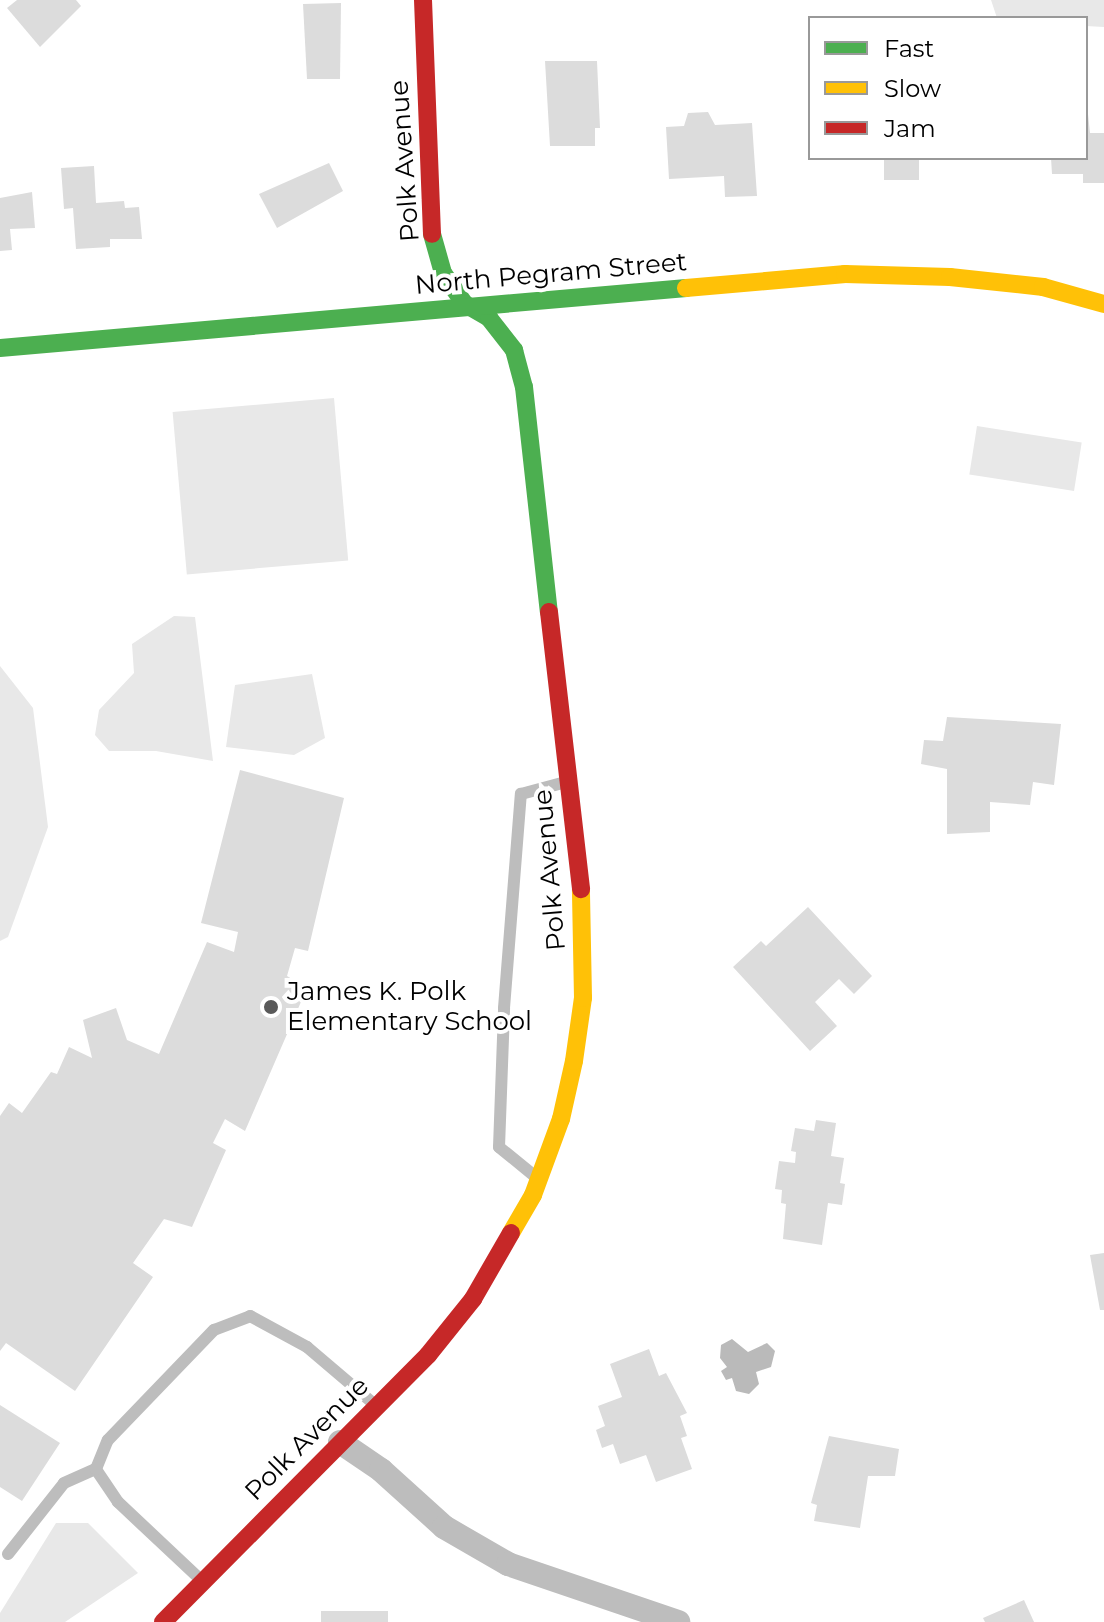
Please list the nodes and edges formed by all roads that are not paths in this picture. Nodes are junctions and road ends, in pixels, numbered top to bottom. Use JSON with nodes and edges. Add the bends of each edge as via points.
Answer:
{"nodes":[{"id":1,"x":423,"y":0,"type":"edge"},
{"id":2,"x":465,"y":304,"type":"junction"},
{"id":3,"x":1104,"y":304,"type":"edge"},
{"id":4,"x":0,"y":348,"type":"edge"},
{"id":5,"x":569,"y":781,"type":"junction"},
{"id":6,"x":540,"y":1180,"type":"junction"},
{"id":7,"x":377,"y":1406,"type":"junction"},
{"id":8,"x":340,"y":1442,"type":"junction"},
{"id":9,"x":96,"y":1469,"type":"junction"},
{"id":10,"x":8,"y":1554,"type":"dead end"},
{"id":11,"x":202,"y":1582,"type":"junction"},
{"id":12,"x":163,"y":1622,"type":"edge"},
{"id":13,"x":678,"y":1622,"type":"edge"}],
"edges":[{"from":1,"to":2,"type":"street","name":"Polk Avenue","via":[[432,234],[443,273]]},
{"from":2,"to":3,"type":"street","name":"North Pegram Street","via":[[845,274],[1043,287]]},
{"from":2,"to":4,"type":"street","name":"North Pegram Street","via":[[286,327]]},
{"from":2,"to":5,"type":"street","name":"Polk Avenue","via":[[489,318],[514,350],[524,387]]},
{"from":5,"to":6,"type":"street","name":"Polk Avenue","via":[[584,917],[583,998],[569,1090]]},
{"from":5,"to":6,"type":"lane","via":[[521,794],[504,1008],[499,1147]]},
{"from":6,"to":7,"type":"street","name":"Polk Avenue","via":[[473,1299]]},
{"from":7,"to":8,"type":"street","name":"Polk Avenue"},
{"from":7,"to":9,"type":"lane","via":[[307,1347],[250,1316],[214,1330],[108,1440]]},
{"from":8,"to":11,"type":"street","name":"Polk Avenue"},
{"from":8,"to":13,"type":"street","via":[[381,1470],[444,1527],[495,1557]]},
{"from":9,"to":10,"type":"lane","via":[[64,1483]]},
{"from":9,"to":11,"type":"lane","via":[[118,1502]]},
{"from":11,"to":12,"type":"street","name":"Polk Avenue"}]}
